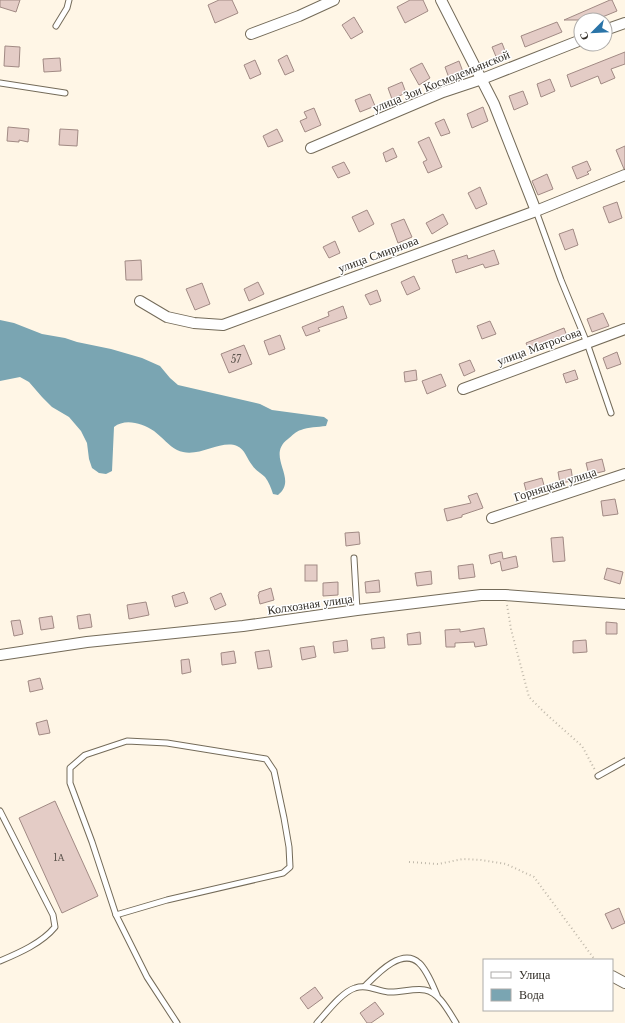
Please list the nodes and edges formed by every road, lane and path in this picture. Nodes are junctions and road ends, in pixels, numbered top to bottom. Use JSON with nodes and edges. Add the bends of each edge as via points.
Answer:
{"nodes":[{"id":1,"x":69,"y":0,"type":"edge"},
{"id":2,"x":334,"y":0,"type":"edge"},
{"id":3,"x":441,"y":0,"type":"edge"},
{"id":4,"x":625,"y":23,"type":"edge"},
{"id":5,"x":56,"y":26,"type":"dead end"},
{"id":6,"x":613,"y":27,"type":"edge"},
{"id":7,"x":251,"y":34,"type":"dead end"},
{"id":8,"x":573,"y":43,"type":"edge"},
{"id":9,"x":482,"y":79,"type":"junction"},
{"id":10,"x":0,"y":82,"type":"edge"},
{"id":11,"x":66,"y":93,"type":"dead end"},
{"id":12,"x":312,"y":148,"type":"dead end"},
{"id":13,"x":625,"y":175,"type":"edge"},
{"id":14,"x":536,"y":210,"type":"junction"},
{"id":15,"x":140,"y":301,"type":"dead end"},
{"id":16,"x":625,"y":329,"type":"edge"},
{"id":17,"x":587,"y":342,"type":"junction"},
{"id":18,"x":463,"y":389,"type":"dead end"},
{"id":19,"x":611,"y":413,"type":"dead end"},
{"id":20,"x":625,"y":474,"type":"edge"},
{"id":21,"x":492,"y":518,"type":"dead end"},
{"id":22,"x":354,"y":558,"type":"dead end"},
{"id":23,"x":505,"y":595,"type":"junction"},
{"id":24,"x":625,"y":604,"type":"edge"},
{"id":25,"x":357,"y":610,"type":"junction"},
{"id":26,"x":0,"y":655,"type":"edge"},
{"id":27,"x":625,"y":761,"type":"edge"},
{"id":28,"x":598,"y":776,"type":"joint"},
{"id":29,"x":0,"y":811,"type":"edge"},
{"id":30,"x":408,"y":862,"type":"dead end"},
{"id":31,"x":116,"y":915,"type":"junction"},
{"id":32,"x":593,"y":959,"type":"edge"},
{"id":33,"x":0,"y":961,"type":"edge"},
{"id":34,"x":613,"y":977,"type":"edge"},
{"id":35,"x":625,"y":983,"type":"edge"},
{"id":36,"x":365,"y":986,"type":"junction"},
{"id":37,"x":438,"y":998,"type":"junction"},
{"id":38,"x":177,"y":1023,"type":"edge"},
{"id":39,"x":317,"y":1023,"type":"edge"},
{"id":40,"x":456,"y":1023,"type":"edge"}],
"edges":[{"from":1,"to":5,"type":"lane"},
{"from":2,"to":7,"type":"street"},
{"from":3,"to":9,"type":"street"},
{"from":4,"to":6,"type":"street"},
{"from":8,"to":9,"type":"street","name":"улица Зои Космодемьянской"},
{"from":9,"to":12,"type":"street","name":"улица Зои Космодемьянской","via":[[443,92]]},
{"from":9,"to":14,"type":"street"},
{"from":10,"to":11,"type":"lane"},
{"from":13,"to":14,"type":"street","name":"улица Смирнова"},
{"from":14,"to":15,"type":"street","name":"улица Смирнова","via":[[223,325],[194,323],[167,317]]},
{"from":14,"to":17,"type":"lane"},
{"from":16,"to":17,"type":"street","name":"улица Матросова"},
{"from":17,"to":18,"type":"street","name":"улица Матросова"},
{"from":17,"to":19,"type":"lane"},
{"from":20,"to":21,"type":"street","name":"Горняцкая улица"},
{"from":22,"to":25,"type":"lane"},
{"from":23,"to":24,"type":"street","name":"Колхозная улица"},
{"from":23,"to":25,"type":"street","name":"Колхозная улица","via":[[481,595]]},
{"from":23,"to":28,"type":"path","via":[[511,629],[530,697],[582,746]]},
{"from":25,"to":26,"type":"street","name":"Колхозная улица","via":[[243,626],[87,642]]},
{"from":27,"to":28,"type":"lane"},
{"from":29,"to":33,"type":"lane","via":[[53,915],[55,927],[47,936]]},
{"from":30,"to":32,"type":"path","via":[[438,864],[462,859],[481,860],[506,864],[534,877]]},
{"from":31,"to":31,"type":"lane","via":[[282,873],[290,867],[289,848],[274,771],[266,759],[166,743],[127,741],[85,755],[70,768],[70,783]]},
{"from":31,"to":38,"type":"lane","via":[[147,977]]},
{"from":34,"to":35,"type":"street"},
{"from":36,"to":37,"type":"lane","via":[[388,992],[425,990]]},
{"from":36,"to":37,"type":"lane","via":[[394,961],[412,958],[420,963]]},
{"from":36,"to":39,"type":"lane","via":[[354,988],[343,995]]},
{"from":37,"to":40,"type":"lane"}]}
